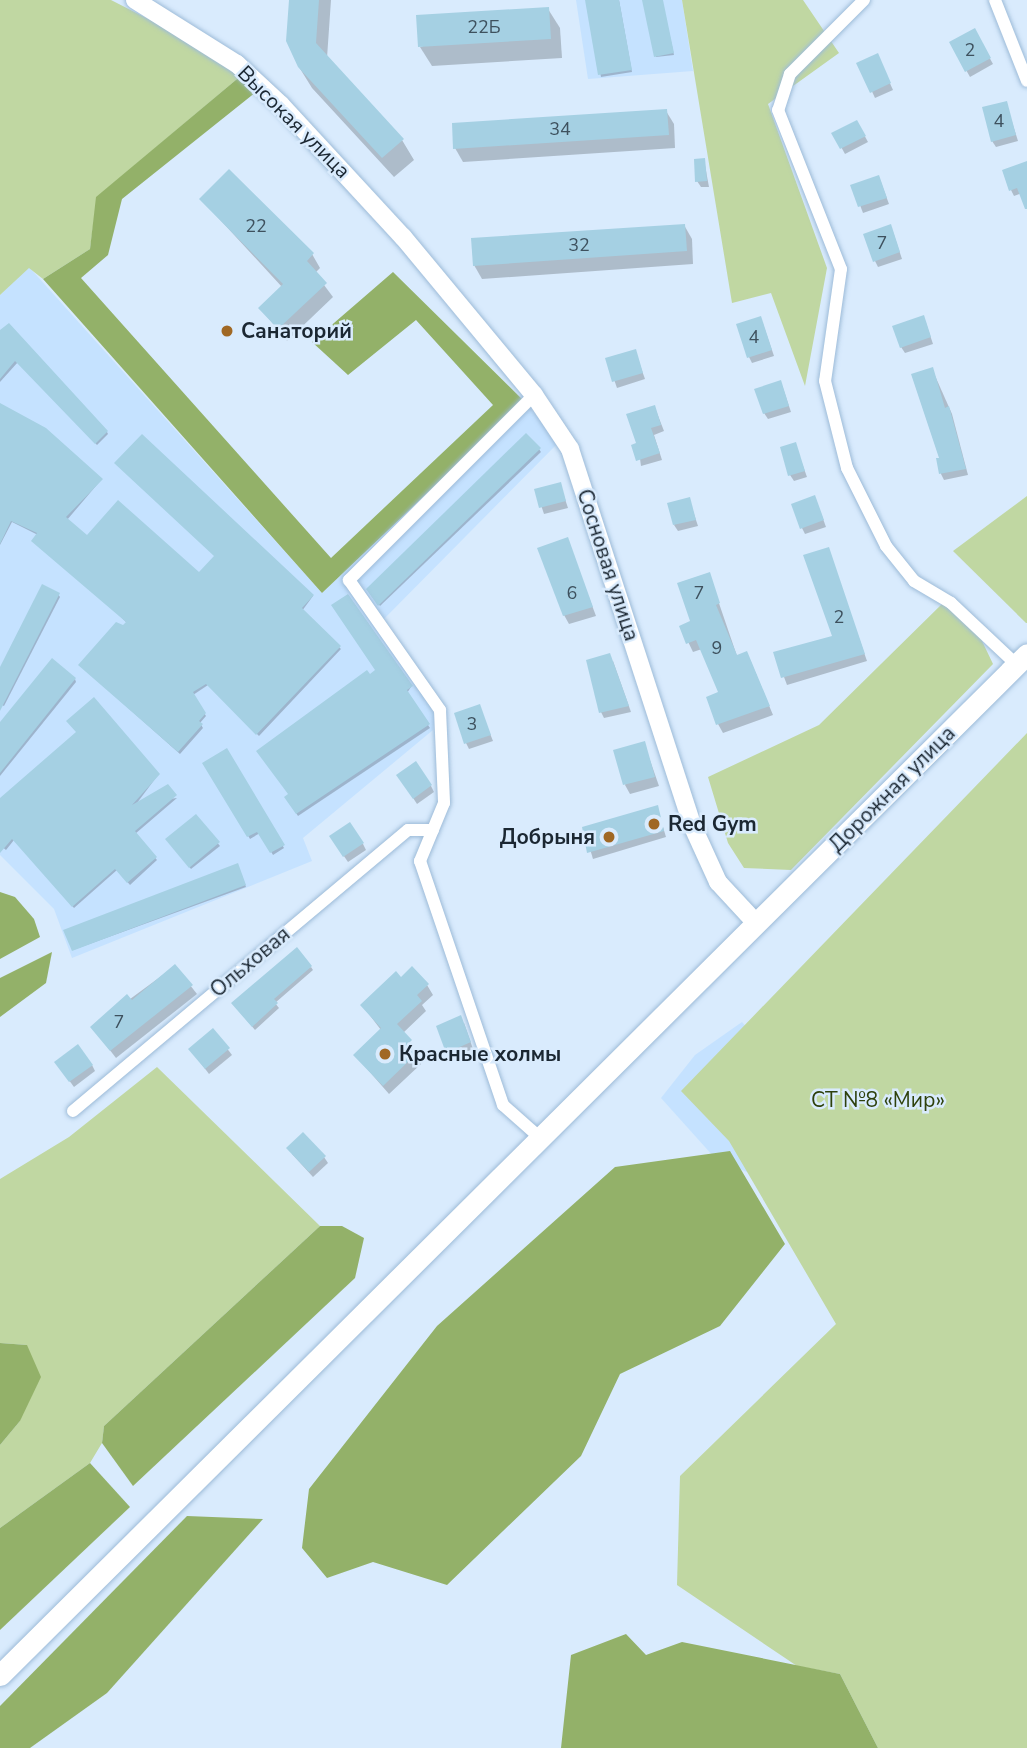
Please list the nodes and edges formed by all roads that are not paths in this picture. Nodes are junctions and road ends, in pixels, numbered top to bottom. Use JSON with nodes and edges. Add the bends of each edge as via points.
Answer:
{"nodes":[{"id":1,"x":135,"y":0,"type":"edge"},
{"id":2,"x":864,"y":0,"type":"edge"},
{"id":3,"x":995,"y":0,"type":"edge"},
{"id":4,"x":1027,"y":81,"type":"edge"},
{"id":5,"x":403,"y":237,"type":"joint"},
{"id":6,"x":534,"y":395,"type":"junction"},
{"id":7,"x":1022,"y":659,"type":"edge"},
{"id":8,"x":433,"y":830,"type":"junction"},
{"id":9,"x":756,"y":923,"type":"junction"},
{"id":10,"x":73,"y":1111,"type":"dead end"},
{"id":11,"x":539,"y":1137,"type":"junction"},
{"id":12,"x":0,"y":1675,"type":"edge"}],
"edges":[{"from":1,"to":5,"type":"street","name":"Высокая улица","via":[[237,64],[313,138]]},
{"from":2,"to":7,"type":"street","via":[[790,74],[778,110],[841,269],[825,381],[848,468],[886,546],[914,581],[951,603]]},
{"from":3,"to":4,"type":"street"},
{"from":5,"to":6,"type":"street","name":"Сосновая улица"},
{"from":6,"to":8,"type":"street","via":[[349,580],[440,710],[444,803]]},
{"from":6,"to":9,"type":"street","name":"Сосновая улица","via":[[570,449],[704,854],[718,882]]},
{"from":7,"to":9,"type":"main road","name":"Дорожная улица"},
{"from":8,"to":10,"type":"street","name":"Ольховая","via":[[408,830]]},
{"from":8,"to":11,"type":"street","via":[[420,861],[503,1105]]},
{"from":9,"to":11,"type":"main road","name":"Дорожная улица"},
{"from":11,"to":12,"type":"main road","name":"Дорожная улица"}]}
